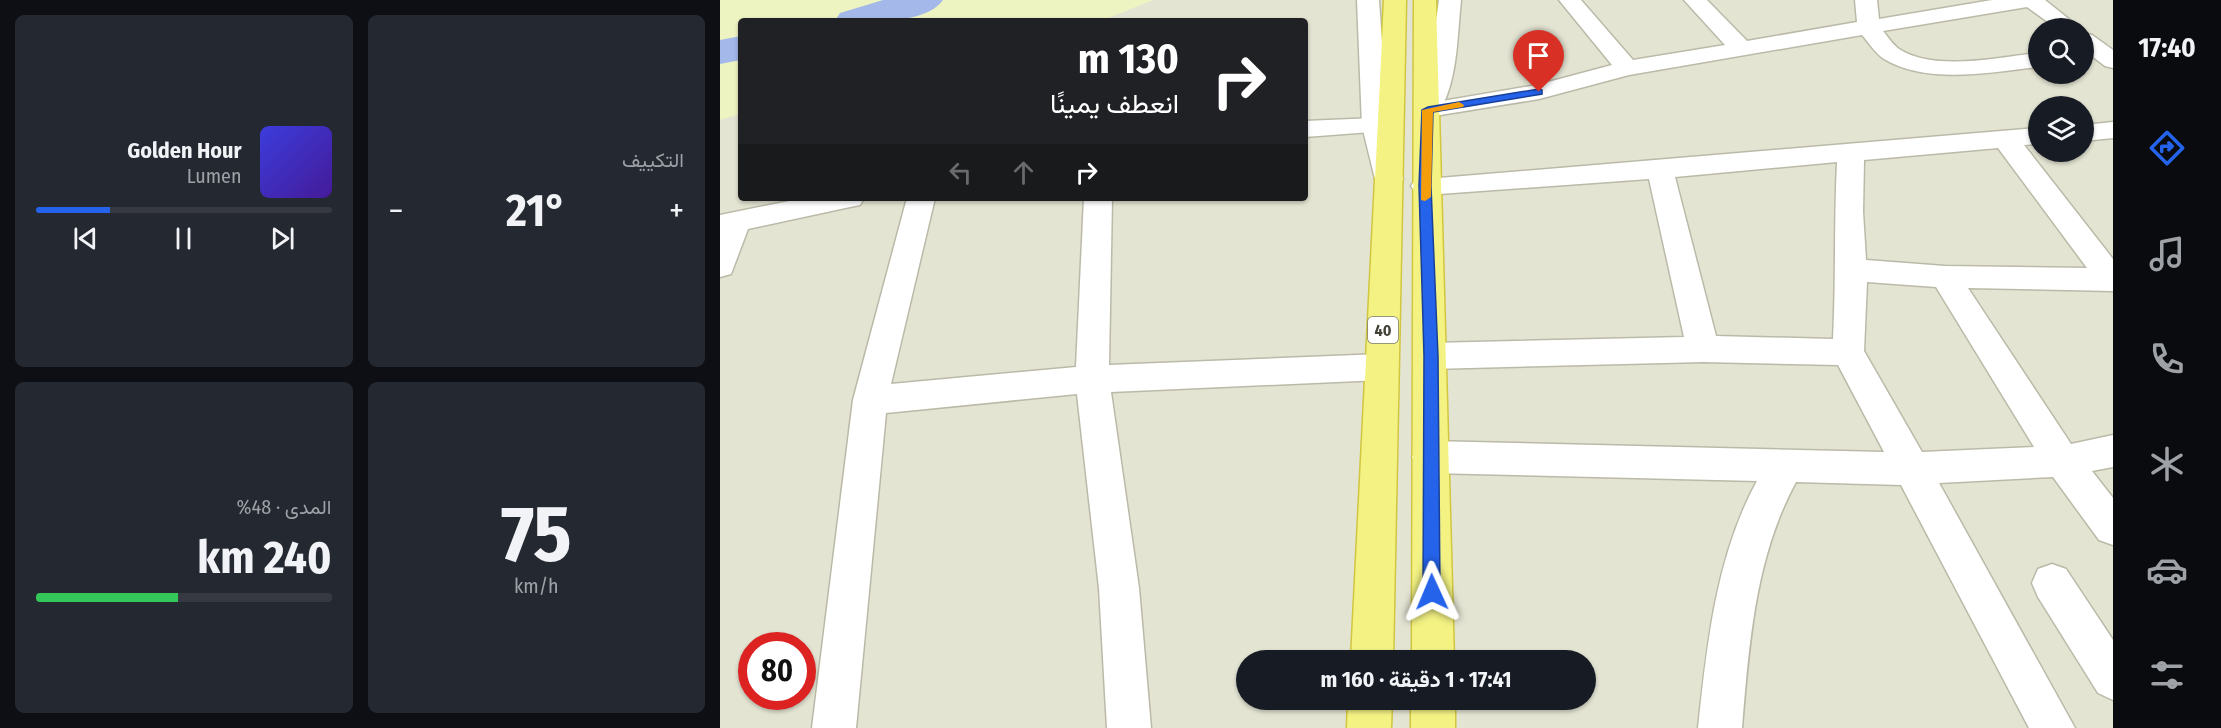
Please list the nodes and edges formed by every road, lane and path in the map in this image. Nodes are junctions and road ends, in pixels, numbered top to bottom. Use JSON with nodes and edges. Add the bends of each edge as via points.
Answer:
{"nodes":[{"id":1,"x":1368,"y":0,"type":"edge"},
{"id":2,"x":1395,"y":0,"type":"edge"},
{"id":3,"x":1425,"y":0,"type":"edge"},
{"id":4,"x":1450,"y":0,"type":"edge"},
{"id":5,"x":1570,"y":0,"type":"edge"},
{"id":6,"x":1695,"y":0,"type":"edge"},
{"id":7,"x":1866,"y":0,"type":"edge"},
{"id":8,"x":2030,"y":0,"type":"edge"},
{"id":9,"x":2055,"y":18,"type":"edge"},
{"id":10,"x":1869,"y":29,"type":"junction"},
{"id":11,"x":1742,"y":49,"type":"junction"},
{"id":12,"x":2028,"y":61,"type":"edge"},
{"id":13,"x":1627,"y":68,"type":"junction"},
{"id":14,"x":1428,"y":110,"type":"junction"},
{"id":15,"x":1375,"y":126,"type":"junction"},
{"id":16,"x":1308,"y":129,"type":"edge"},
{"id":17,"x":2113,"y":130,"type":"edge"},
{"id":18,"x":2094,"y":132,"type":"edge"},
{"id":19,"x":2028,"y":137,"type":"edge"},
{"id":20,"x":2005,"y":139,"type":"junction"},
{"id":21,"x":1851,"y":152,"type":"junction"},
{"id":22,"x":1660,"y":170,"type":"junction"},
{"id":23,"x":1390,"y":183,"type":"junction"},
{"id":24,"x":1425,"y":186,"type":"junction"},
{"id":25,"x":835,"y":201,"type":"edge"},
{"id":26,"x":920,"y":201,"type":"edge"},
{"id":27,"x":1098,"y":201,"type":"edge"},
{"id":28,"x":729,"y":223,"type":"edge"},
{"id":29,"x":720,"y":266,"type":"edge"},
{"id":30,"x":1852,"y":270,"type":"junction"},
{"id":31,"x":1945,"y":277,"type":"junction"},
{"id":32,"x":2113,"y":279,"type":"edge"},
{"id":33,"x":1703,"y":350,"type":"junction"},
{"id":34,"x":1848,"y":352,"type":"junction"},
{"id":35,"x":1431,"y":356,"type":"junction"},
{"id":36,"x":1381,"y":367,"type":"junction"},
{"id":37,"x":1092,"y":379,"type":"junction"},
{"id":38,"x":870,"y":400,"type":"junction"},
{"id":39,"x":2113,"y":451,"type":"edge"},
{"id":40,"x":1430,"y":458,"type":"junction"},
{"id":41,"x":2062,"y":460,"type":"junction"},
{"id":42,"x":1786,"y":465,"type":"junction"},
{"id":43,"x":1910,"y":469,"type":"junction"},
{"id":44,"x":2113,"y":528,"type":"edge"},
{"id":45,"x":2052,"y":583,"type":"dead end"},
{"id":46,"x":1372,"y":650,"type":"edge"},
{"id":47,"x":1433,"y":650,"type":"edge"},
{"id":48,"x":2113,"y":678,"type":"edge"},
{"id":49,"x":1370,"y":710,"type":"edge"},
{"id":50,"x":1433,"y":710,"type":"edge"},
{"id":51,"x":834,"y":728,"type":"edge"},
{"id":52,"x":1129,"y":728,"type":"edge"},
{"id":53,"x":1369,"y":728,"type":"edge"},
{"id":54,"x":1433,"y":728,"type":"edge"},
{"id":55,"x":1720,"y":728,"type":"edge"},
{"id":56,"x":2053,"y":728,"type":"edge"}],
"edges":[{"from":1,"to":15,"type":"street"},
{"from":2,"to":23,"type":"highway","number":"40"},
{"from":3,"to":14,"type":"highway"},
{"from":4,"to":14,"type":"street","via":[[1440,78]]},
{"from":5,"to":13,"type":"street"},
{"from":6,"to":11,"type":"street"},
{"from":7,"to":10,"type":"street"},
{"from":8,"to":9,"type":"street"},
{"from":8,"to":10,"type":"street"},
{"from":10,"to":11,"type":"street"},
{"from":10,"to":12,"type":"street","via":[[1890,52],[1923,66],[1959,69]]},
{"from":11,"to":13,"type":"street"},
{"from":13,"to":14,"type":"street","via":[[1539,92]]},
{"from":14,"to":24,"type":"highway"},
{"from":15,"to":16,"type":"street"},
{"from":15,"to":23,"type":"street"},
{"from":17,"to":18,"type":"street"},
{"from":19,"to":20,"type":"street"},
{"from":20,"to":21,"type":"street"},
{"from":20,"to":32,"type":"street"},
{"from":21,"to":22,"type":"street"},
{"from":21,"to":30,"type":"street"},
{"from":22,"to":24,"type":"street"},
{"from":22,"to":33,"type":"street"},
{"from":23,"to":36,"type":"highway","number":"40"},
{"from":24,"to":35,"type":"highway"},
{"from":25,"to":28,"type":"street"},
{"from":26,"to":38,"type":"street"},
{"from":27,"to":37,"type":"street"},
{"from":28,"to":29,"type":"street"},
{"from":30,"to":31,"type":"street"},
{"from":30,"to":34,"type":"street"},
{"from":31,"to":32,"type":"street"},
{"from":31,"to":41,"type":"street"},
{"from":33,"to":34,"type":"street"},
{"from":33,"to":35,"type":"street"},
{"from":34,"to":43,"type":"street"},
{"from":35,"to":40,"type":"highway"},
{"from":36,"to":37,"type":"street"},
{"from":36,"to":46,"type":"highway","number":"40"},
{"from":37,"to":38,"type":"street"},
{"from":37,"to":52,"type":"street","via":[[1119,588]]},
{"from":38,"to":51,"type":"street"},
{"from":39,"to":41,"type":"street"},
{"from":40,"to":42,"type":"street"},
{"from":40,"to":47,"type":"highway"},
{"from":41,"to":43,"type":"street"},
{"from":41,"to":44,"type":"street"},
{"from":42,"to":43,"type":"street"},
{"from":42,"to":55,"type":"street","via":[[1760,515],[1741,582]]},
{"from":43,"to":56,"type":"street"},
{"from":45,"to":48,"type":"street"},
{"from":49,"to":53,"type":"highway"},
{"from":50,"to":54,"type":"highway"}]}
